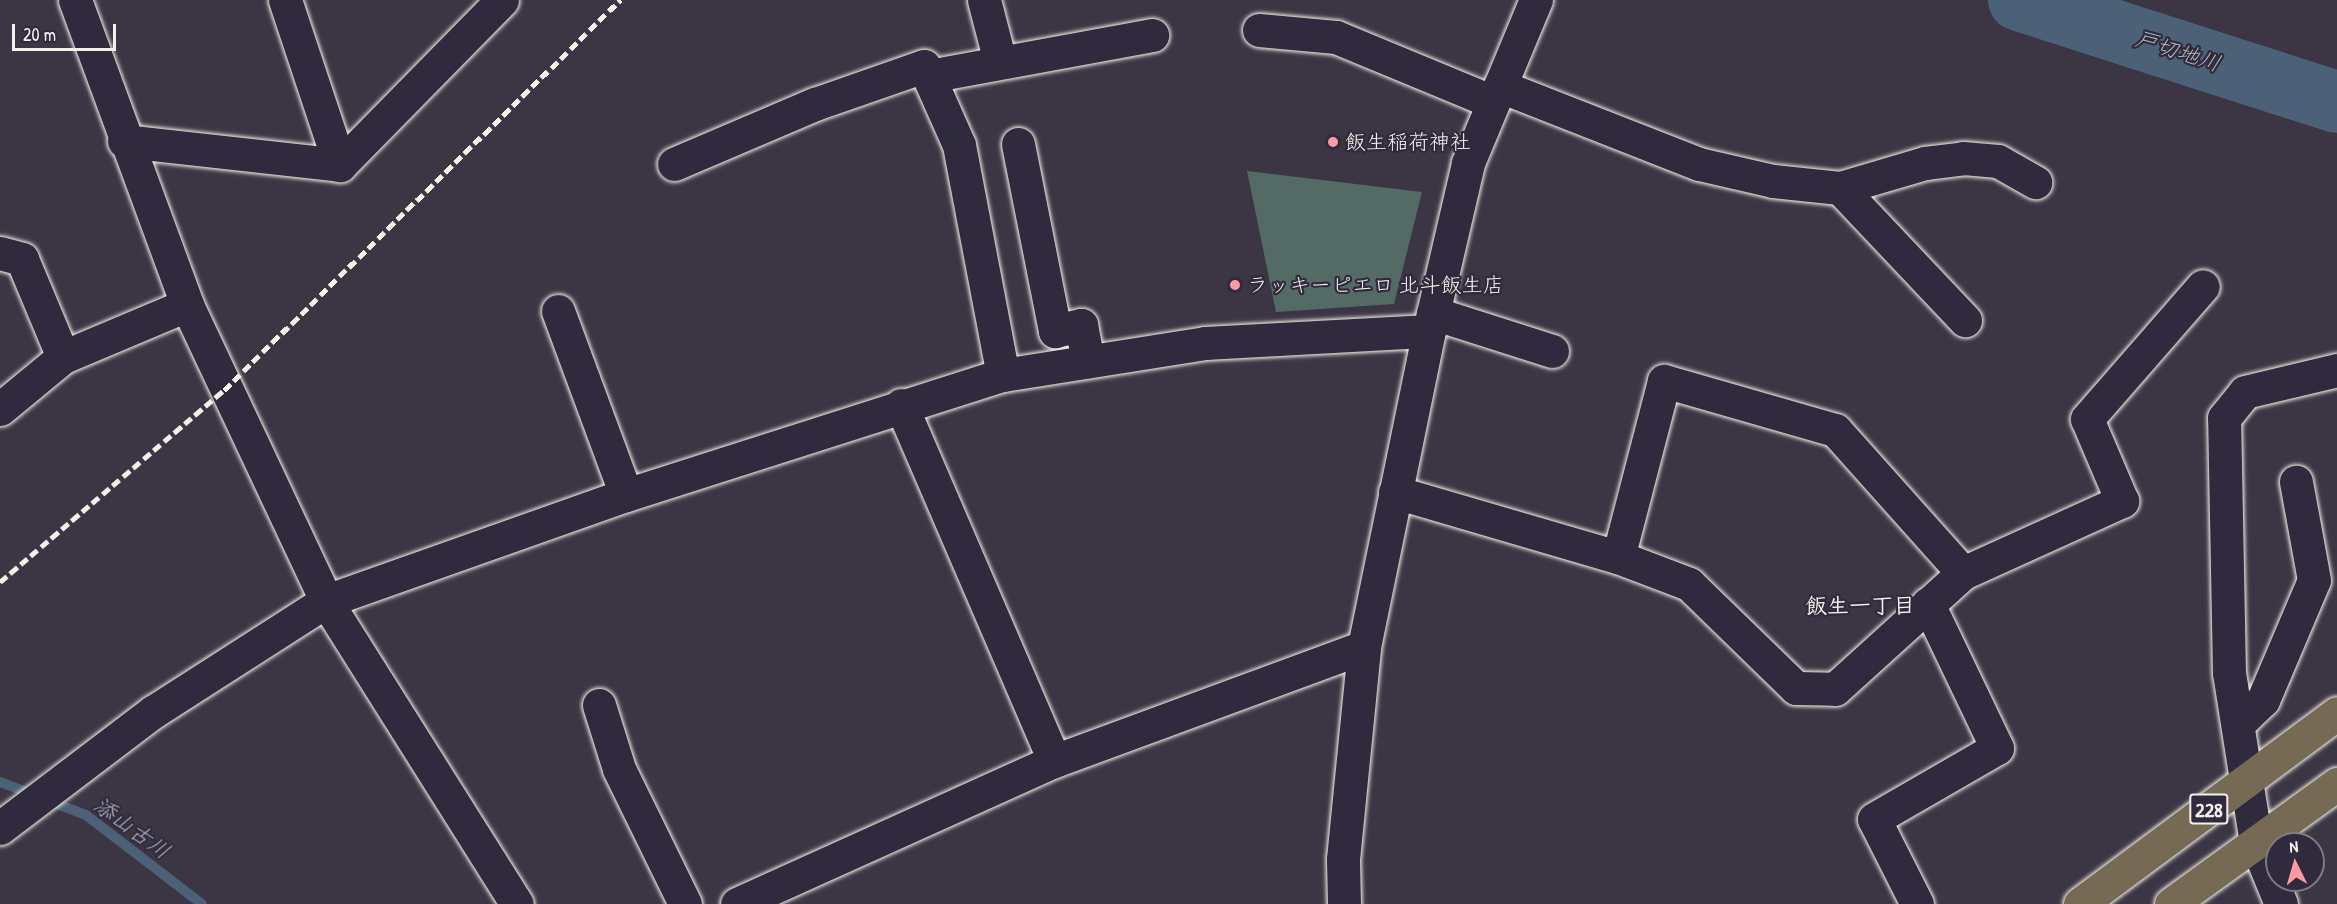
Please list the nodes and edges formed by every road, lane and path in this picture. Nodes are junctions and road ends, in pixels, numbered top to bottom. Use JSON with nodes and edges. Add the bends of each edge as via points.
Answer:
{"nodes":[{"id":1,"x":75,"y":0,"type":"edge"},
{"id":2,"x":285,"y":0,"type":"edge"},
{"id":3,"x":984,"y":0,"type":"edge"},
{"id":4,"x":1536,"y":0,"type":"edge"},
{"id":5,"x":489,"y":6,"type":"edge"},
{"id":6,"x":1259,"y":30,"type":"dead end"},
{"id":7,"x":1152,"y":35,"type":"dead end"},
{"id":8,"x":1000,"y":62,"type":"junction"},
{"id":9,"x":929,"y":76,"type":"junction"},
{"id":10,"x":1497,"y":94,"type":"junction"},
{"id":11,"x":124,"y":141,"type":"junction"},
{"id":12,"x":1018,"y":144,"type":"dead end"},
{"id":13,"x":674,"y":164,"type":"dead end"},
{"id":14,"x":340,"y":165,"type":"junction"},
{"id":15,"x":2035,"y":182,"type":"dead end"},
{"id":16,"x":1840,"y":188,"type":"junction"},
{"id":17,"x":0,"y":253,"type":"edge"},
{"id":18,"x":2203,"y":286,"type":"dead end"},
{"id":19,"x":187,"y":305,"type":"junction"},
{"id":20,"x":558,"y":311,"type":"dead end"},
{"id":21,"x":1965,"y":320,"type":"dead end"},
{"id":22,"x":1431,"y":322,"type":"junction"},
{"id":23,"x":1552,"y":351,"type":"dead end"},
{"id":24,"x":63,"y":357,"type":"junction"},
{"id":25,"x":1088,"y":361,"type":"junction"},
{"id":26,"x":2337,"y":370,"type":"edge"},
{"id":27,"x":1003,"y":375,"type":"junction"},
{"id":28,"x":901,"y":405,"type":"junction"},
{"id":29,"x":0,"y":409,"type":"edge"},
{"id":30,"x":2296,"y":482,"type":"dead end"},
{"id":31,"x":1395,"y":492,"type":"junction"},
{"id":32,"x":626,"y":495,"type":"junction"},
{"id":33,"x":1618,"y":557,"type":"junction"},
{"id":34,"x":1963,"y":573,"type":"junction"},
{"id":35,"x":326,"y":601,"type":"junction"},
{"id":36,"x":1928,"y":604,"type":"junction"},
{"id":37,"x":1364,"y":647,"type":"junction"},
{"id":38,"x":599,"y":705,"type":"dead end"},
{"id":39,"x":2337,"y":713,"type":"edge"},
{"id":40,"x":2238,"y":724,"type":"junction"},
{"id":41,"x":1054,"y":760,"type":"junction"},
{"id":42,"x":2246,"y":783,"type":"junction"},
{"id":43,"x":2337,"y":784,"type":"edge"},
{"id":44,"x":0,"y":828,"type":"edge"},
{"id":45,"x":2256,"y":843,"type":"junction"},
{"id":46,"x":517,"y":904,"type":"edge"},
{"id":47,"x":685,"y":904,"type":"edge"},
{"id":48,"x":737,"y":904,"type":"edge"},
{"id":49,"x":1344,"y":904,"type":"edge"},
{"id":50,"x":1917,"y":904,"type":"edge"},
{"id":51,"x":2080,"y":904,"type":"edge"},
{"id":52,"x":2171,"y":904,"type":"edge"},
{"id":53,"x":2281,"y":904,"type":"edge"}],
"edges":[{"from":1,"to":11,"type":"street"},
{"from":2,"to":14,"type":"street"},
{"from":3,"to":8,"type":"street"},
{"from":4,"to":10,"type":"street"},
{"from":5,"to":14,"type":"street"},
{"from":6,"to":10,"type":"street","via":[[1336,37]]},
{"from":7,"to":8,"type":"street"},
{"from":8,"to":9,"type":"street"},
{"from":9,"to":13,"type":"street","via":[[924,66]]},
{"from":9,"to":27,"type":"street","via":[[959,145]]},
{"from":10,"to":16,"type":"street","via":[[1699,164],[1773,181]]},
{"from":10,"to":22,"type":"street","via":[[1468,164]]},
{"from":11,"to":14,"type":"street"},
{"from":11,"to":19,"type":"street"},
{"from":12,"to":25,"type":"street","via":[[1055,331],[1081,326]]},
{"from":15,"to":16,"type":"street","via":[[1998,161],[1963,158],[1925,163]]},
{"from":16,"to":21,"type":"street"},
{"from":17,"to":24,"type":"street","via":[[22,259]]},
{"from":18,"to":34,"type":"street","via":[[2087,419],[2122,501]]},
{"from":19,"to":24,"type":"street"},
{"from":19,"to":35,"type":"street"},
{"from":20,"to":32,"type":"street"},
{"from":22,"to":23,"type":"street"},
{"from":22,"to":25,"type":"street","via":[[1205,343]]},
{"from":22,"to":31,"type":"street"},
{"from":24,"to":29,"type":"street"},
{"from":25,"to":27,"type":"street"},
{"from":26,"to":40,"type":"street","via":[[2245,392],[2223,418],[2229,673]]},
{"from":27,"to":28,"type":"street"},
{"from":28,"to":32,"type":"street"},
{"from":28,"to":41,"type":"street"},
{"from":30,"to":40,"type":"street","via":[[2314,580],[2263,700]]},
{"from":31,"to":33,"type":"street"},
{"from":31,"to":37,"type":"street"},
{"from":32,"to":35,"type":"street"},
{"from":33,"to":34,"type":"street","via":[[1664,381],[1835,430]]},
{"from":33,"to":36,"type":"street","via":[[1689,584],[1796,688],[1835,689]]},
{"from":34,"to":36,"type":"street"},
{"from":35,"to":44,"type":"street","via":[[153,712]]},
{"from":35,"to":46,"type":"street"},
{"from":36,"to":50,"type":"street","via":[[1997,748],[1874,819]]},
{"from":37,"to":41,"type":"street"},
{"from":37,"to":49,"type":"street","via":[[1343,859]]},
{"from":38,"to":47,"type":"street","via":[[619,769]]},
{"from":39,"to":42,"type":"highway","number":"228"},
{"from":40,"to":42,"type":"street"},
{"from":41,"to":48,"type":"street"},
{"from":42,"to":45,"type":"street"},
{"from":42,"to":51,"type":"highway","number":"228"},
{"from":43,"to":45,"type":"highway","number":"228"},
{"from":45,"to":52,"type":"highway","number":"228"},
{"from":45,"to":53,"type":"street"}]}
